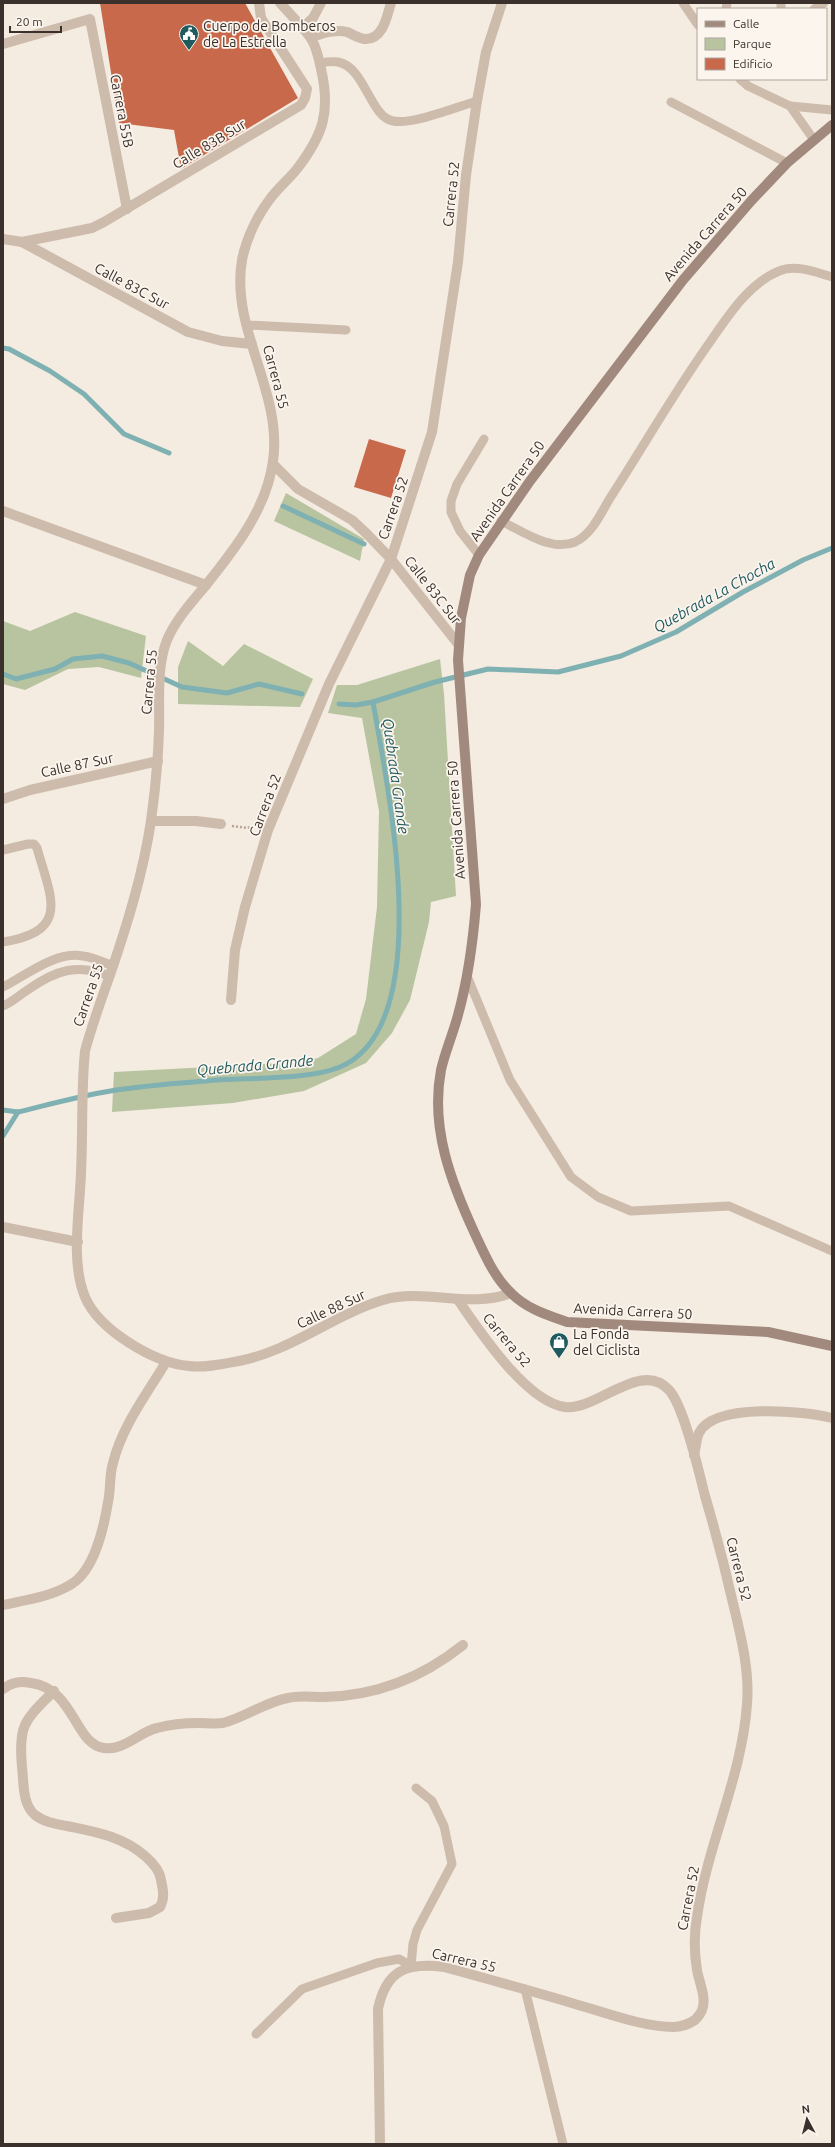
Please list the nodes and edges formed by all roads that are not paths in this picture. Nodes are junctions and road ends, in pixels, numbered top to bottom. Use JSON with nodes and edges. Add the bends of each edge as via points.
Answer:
{"nodes":[{"id":1,"x":259,"y":3,"type":"edge"},
{"id":2,"x":280,"y":3,"type":"edge"},
{"id":3,"x":321,"y":3,"type":"edge"},
{"id":4,"x":391,"y":3,"type":"edge"},
{"id":5,"x":502,"y":3,"type":"edge"},
{"id":6,"x":682,"y":3,"type":"edge"},
{"id":7,"x":697,"y":24,"type":"edge"},
{"id":8,"x":302,"y":28,"type":"junction"},
{"id":9,"x":311,"y":38,"type":"junction"},
{"id":10,"x":3,"y":44,"type":"edge"},
{"id":11,"x":320,"y":62,"type":"junction"},
{"id":12,"x":741,"y":80,"type":"edge"},
{"id":13,"x":477,"y":101,"type":"junction"},
{"id":14,"x":671,"y":102,"type":"dead end"},
{"id":15,"x":790,"y":106,"type":"junction"},
{"id":16,"x":832,"y":110,"type":"edge"},
{"id":17,"x":832,"y":125,"type":"edge"},
{"id":18,"x":814,"y":140,"type":"junction"},
{"id":19,"x":787,"y":163,"type":"junction"},
{"id":20,"x":127,"y":209,"type":"junction"},
{"id":21,"x":3,"y":240,"type":"edge"},
{"id":22,"x":22,"y":242,"type":"junction"},
{"id":23,"x":832,"y":277,"type":"edge"},
{"id":24,"x":247,"y":325,"type":"junction"},
{"id":25,"x":346,"y":330,"type":"dead end"},
{"id":26,"x":252,"y":344,"type":"junction"},
{"id":27,"x":484,"y":439,"type":"dead end"},
{"id":28,"x":273,"y":464,"type":"junction"},
{"id":29,"x":3,"y":511,"type":"edge"},
{"id":30,"x":502,"y":521,"type":"junction"},
{"id":31,"x":479,"y":554,"type":"junction"},
{"id":32,"x":391,"y":559,"type":"junction"},
{"id":33,"x":206,"y":585,"type":"junction"},
{"id":34,"x":458,"y":644,"type":"junction"},
{"id":35,"x":158,"y":761,"type":"junction"},
{"id":36,"x":3,"y":799,"type":"edge"},
{"id":37,"x":151,"y":821,"type":"junction"},
{"id":38,"x":221,"y":824,"type":"road end"},
{"id":39,"x":3,"y":850,"type":"edge"},
{"id":40,"x":3,"y":942,"type":"edge"},
{"id":41,"x":113,"y":966,"type":"junction"},
{"id":42,"x":110,"y":976,"type":"junction"},
{"id":43,"x":467,"y":976,"type":"junction"},
{"id":44,"x":3,"y":987,"type":"edge"},
{"id":45,"x":231,"y":1000,"type":"dead end"},
{"id":46,"x":3,"y":1006,"type":"edge"},
{"id":47,"x":4,"y":1227,"type":"edge"},
{"id":48,"x":78,"y":1242,"type":"junction"},
{"id":49,"x":832,"y":1251,"type":"edge"},
{"id":50,"x":511,"y":1293,"type":"junction"},
{"id":51,"x":458,"y":1300,"type":"junction"},
{"id":52,"x":832,"y":1346,"type":"edge"},
{"id":53,"x":166,"y":1362,"type":"junction"},
{"id":54,"x":832,"y":1418,"type":"edge"},
{"id":55,"x":694,"y":1455,"type":"junction"},
{"id":56,"x":3,"y":1605,"type":"edge"},
{"id":57,"x":463,"y":1645,"type":"dead end"},
{"id":58,"x":3,"y":1689,"type":"edge"},
{"id":59,"x":54,"y":1691,"type":"junction"},
{"id":60,"x":416,"y":1788,"type":"dead end"},
{"id":61,"x":116,"y":1918,"type":"dead end"},
{"id":62,"x":411,"y":1966,"type":"junction"},
{"id":63,"x":525,"y":1989,"type":"junction"},
{"id":64,"x":696,"y":2019,"type":"joint"},
{"id":65,"x":256,"y":2034,"type":"dead end"},
{"id":66,"x":380,"y":2144,"type":"edge"},
{"id":67,"x":563,"y":2144,"type":"edge"}],
"edges":[{"from":1,"to":20,"type":"street","name":"Calle 83B Sur","via":[[261,18],[307,89],[301,105]]},
{"from":2,"to":8,"type":"street","name":"Carrera 55"},
{"from":3,"to":8,"type":"street","via":[[313,18]]},
{"from":4,"to":9,"type":"street","via":[[385,25],[377,35],[365,39],[345,32],[326,32]]},
{"from":5,"to":13,"type":"street","name":"Carrera 52","via":[[486,52]]},
{"from":6,"to":7,"type":"lane"},
{"from":8,"to":9,"type":"street","name":"Carrera 55"},
{"from":9,"to":11,"type":"street","name":"Carrera 55"},
{"from":10,"to":20,"type":"street","name":"Carrera 55B","via":[[90,19]]},
{"from":11,"to":13,"type":"lane","via":[[340,62],[356,73],[371,101],[392,122],[409,121]]},
{"from":11,"to":24,"type":"street","name":"Carrera 55","via":[[326,88],[326,117],[318,138],[296,170],[270,200],[248,239],[240,279]]},
{"from":12,"to":15,"type":"lane","via":[[748,86]]},
{"from":13,"to":32,"type":"street","name":"Carrera 52","via":[[466,175],[458,262],[432,432]]},
{"from":14,"to":19,"type":"lane"},
{"from":15,"to":16,"type":"lane"},
{"from":15,"to":18,"type":"lane"},
{"from":17,"to":18,"type":"main road","name":"Avenida Carrera 50"},
{"from":18,"to":19,"type":"main road","name":"Avenida Carrera 50"},
{"from":19,"to":30,"type":"main road","name":"Avenida Carrera 50","via":[[683,280]]},
{"from":20,"to":22,"type":"street","name":"Calle 83B Sur","via":[[92,228]]},
{"from":21,"to":22,"type":"street","name":"Calle 83C Sur"},
{"from":22,"to":26,"type":"street","name":"Calle 83C Sur","via":[[188,332],[222,341]]},
{"from":23,"to":30,"type":"lane","via":[[796,268],[780,271],[754,287],[725,320],[680,383],[587,534],[575,542],[559,545],[547,543]]},
{"from":24,"to":25,"type":"lane"},
{"from":24,"to":26,"type":"street","name":"Carrera 55"},
{"from":26,"to":28,"type":"street","name":"Carrera 55","via":[[269,396],[273,418]]},
{"from":27,"to":31,"type":"lane","via":[[457,484],[451,501],[451,512],[460,531]]},
{"from":28,"to":32,"type":"street","name":"Calle 83C Sur","via":[[298,489],[352,520]]},
{"from":28,"to":33,"type":"street","name":"Carrera 55","via":[[260,503],[248,528]]},
{"from":29,"to":33,"type":"street"},
{"from":30,"to":31,"type":"main road","name":"Avenida Carrera 50"},
{"from":31,"to":34,"type":"main road","name":"Avenida Carrera 50","via":[[464,594]]},
{"from":32,"to":34,"type":"street","name":"Calle 83C Sur"},
{"from":32,"to":45,"type":"street","name":"Carrera 52","via":[[329,684],[268,830],[235,950]]},
{"from":33,"to":35,"type":"street","name":"Carrera 55","via":[[174,626],[166,642],[160,688]]},
{"from":34,"to":43,"type":"main road","name":"Avenida Carrera 50","via":[[459,691],[476,904]]},
{"from":35,"to":36,"type":"street","name":"Calle 87 Sur","via":[[30,790]]},
{"from":35,"to":37,"type":"street","name":"Carrera 55"},
{"from":37,"to":38,"type":"street"},
{"from":37,"to":41,"type":"street","name":"Carrera 55","via":[[140,882]]},
{"from":39,"to":40,"type":"lane","via":[[34,844],[52,907],[48,921],[39,931],[20,940]]},
{"from":41,"to":42,"type":"street","name":"Carrera 55"},
{"from":41,"to":44,"type":"lane","via":[[87,957],[70,956],[43,965]]},
{"from":42,"to":46,"type":"lane","via":[[80,968],[63,971],[38,982]]},
{"from":42,"to":48,"type":"street","name":"Carrera 55","via":[[91,1027],[82,1075]]},
{"from":43,"to":49,"type":"lane","via":[[510,1080],[570,1177],[598,1197],[631,1210],[729,1206]]},
{"from":43,"to":50,"type":"main road","name":"Avenida Carrera 50","via":[[441,1070],[439,1130],[460,1203],[495,1275]]},
{"from":47,"to":48,"type":"street"},
{"from":48,"to":53,"type":"street","name":"Carrera 55","via":[[80,1282],[94,1314],[134,1345]]},
{"from":50,"to":51,"type":"street","name":"Calle 88 Sur","via":[[497,1298]]},
{"from":50,"to":52,"type":"main road","name":"Avenida Carrera 50","via":[[539,1312],[567,1322],[768,1332]]},
{"from":51,"to":53,"type":"street","name":"Calle 88 Sur","via":[[397,1297],[369,1305],[268,1354],[213,1365],[189,1366]]},
{"from":51,"to":55,"type":"street","name":"Carrera 52","via":[[494,1352],[529,1387],[552,1403],[564,1407],[578,1406],[640,1380],[662,1384],[670,1390],[677,1401]]},
{"from":53,"to":56,"type":"street","via":[[124,1432],[112,1464],[109,1501],[99,1541],[88,1567],[70,1585],[35,1598]]},
{"from":54,"to":55,"type":"street","via":[[812,1413],[789,1412],[725,1416],[707,1425],[699,1433]]},
{"from":55,"to":64,"type":"street","name":"Carrera 52","via":[[742,1638],[748,1701],[738,1757],[696,1918],[694,1941],[703,1999],[702,2010]]},
{"from":57,"to":59,"type":"street","via":[[444,1660],[410,1679],[344,1694],[274,1701],[222,1723],[175,1724],[153,1728],[113,1748],[98,1746],[85,1737],[73,1714]]},
{"from":58,"to":59,"type":"street","via":[[22,1681],[39,1684]]},
{"from":59,"to":61,"type":"street","via":[[31,1714],[22,1731],[25,1798],[31,1810],[42,1819],[116,1838],[138,1850],[155,1866],[161,1875],[164,1894],[160,1907],[149,1913]]},
{"from":60,"to":62,"type":"lane","via":[[432,1801],[444,1826],[452,1864],[412,1944]]},
{"from":62,"to":63,"type":"street","name":"Carrera 55","via":[[444,1967]]},
{"from":62,"to":65,"type":"lane","via":[[399,1959],[377,1963],[302,1989]]},
{"from":62,"to":66,"type":"street","name":"Carrera 55","via":[[390,1979],[382,1992],[378,2009]]},
{"from":63,"to":64,"type":"street","name":"Carrera 55","via":[[621,2018],[669,2027],[684,2025]]},
{"from":63,"to":67,"type":"lane"}]}
